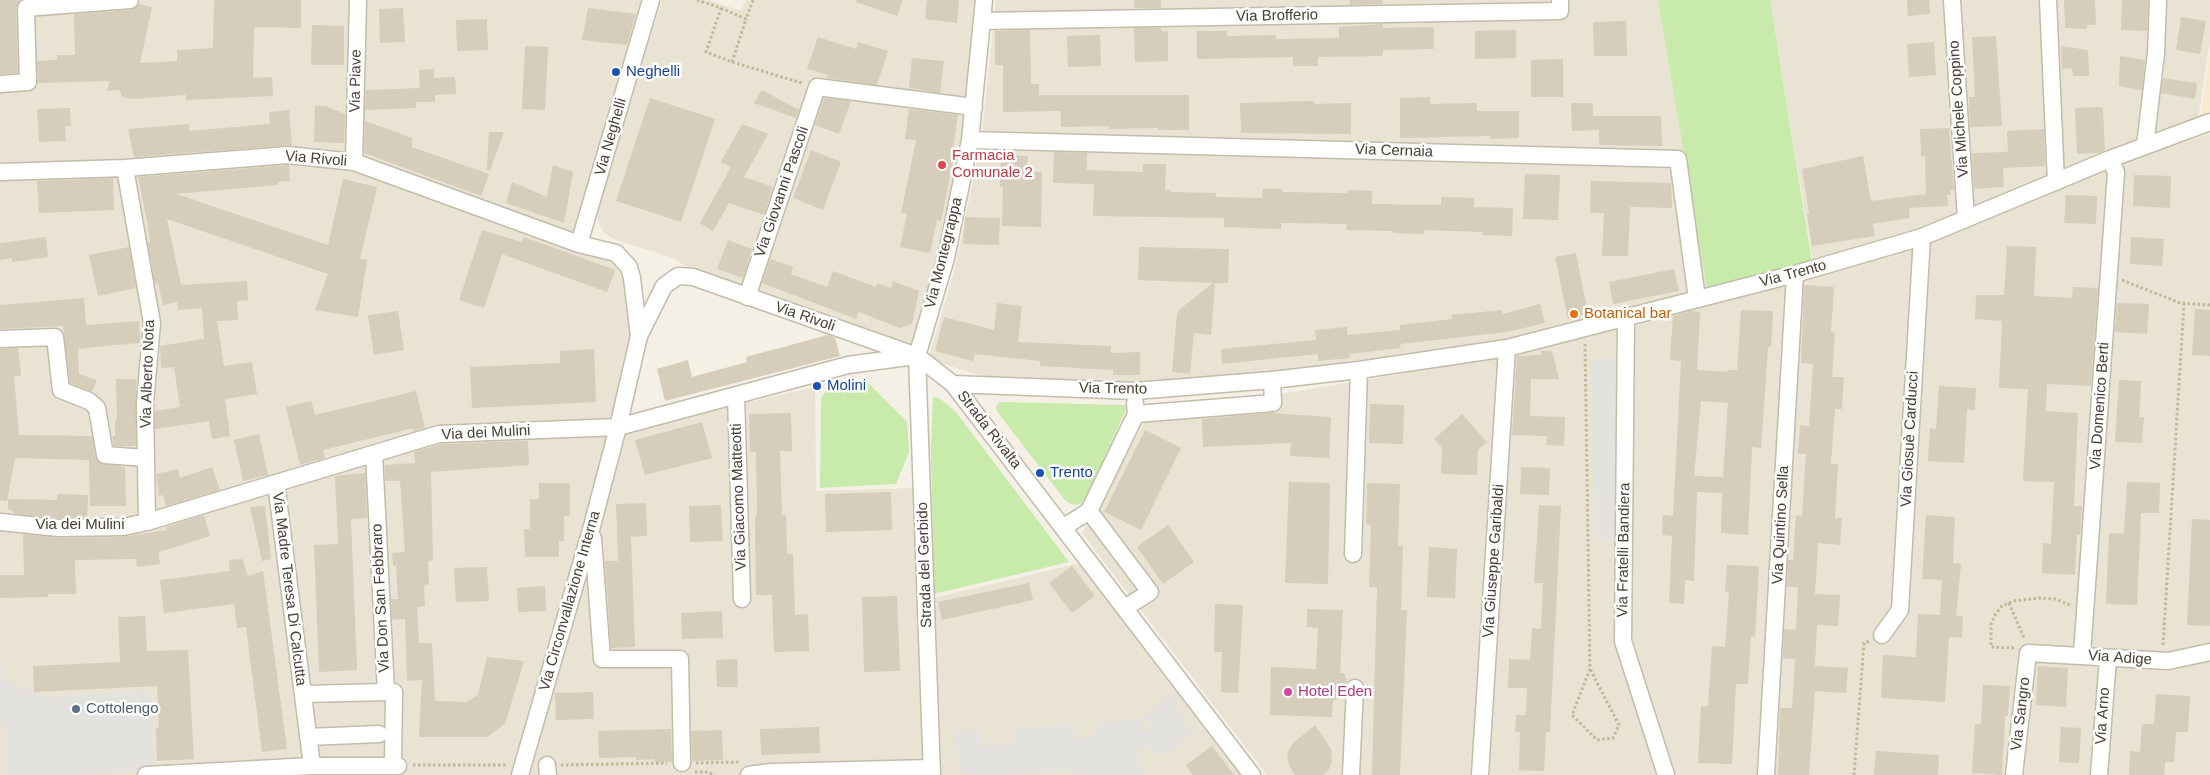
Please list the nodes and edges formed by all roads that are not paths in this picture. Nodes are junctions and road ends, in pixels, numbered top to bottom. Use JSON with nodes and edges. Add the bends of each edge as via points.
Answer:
{"nodes":[{"id":1,"x":130,"y":0,"type":"edge"},
{"id":2,"x":358,"y":0,"type":"edge"},
{"id":3,"x":649,"y":0,"type":"edge"},
{"id":4,"x":984,"y":0,"type":"edge"},
{"id":5,"x":1560,"y":0,"type":"edge"},
{"id":6,"x":1952,"y":0,"type":"edge"},
{"id":7,"x":2048,"y":0,"type":"edge"},
{"id":8,"x":2158,"y":0,"type":"edge"},
{"id":9,"x":982,"y":22,"type":"junction"},
{"id":10,"x":0,"y":84,"type":"edge"},
{"id":11,"x":974,"y":107,"type":"junction"},
{"id":12,"x":2210,"y":122,"type":"edge"},
{"id":13,"x":970,"y":140,"type":"junction"},
{"id":14,"x":2145,"y":146,"type":"junction"},
{"id":15,"x":2110,"y":159,"type":"junction"},
{"id":16,"x":354,"y":162,"type":"junction"},
{"id":17,"x":125,"y":168,"type":"junction"},
{"id":18,"x":0,"y":172,"type":"edge"},
{"id":19,"x":2056,"y":182,"type":"junction"},
{"id":20,"x":1966,"y":218,"type":"junction"},
{"id":21,"x":1922,"y":237,"type":"junction"},
{"id":22,"x":579,"y":244,"type":"junction"},
{"id":23,"x":1795,"y":274,"type":"junction"},
{"id":24,"x":747,"y":297,"type":"junction"},
{"id":25,"x":1697,"y":299,"type":"junction"},
{"id":26,"x":1626,"y":318,"type":"junction"},
{"id":27,"x":639,"y":336,"type":"junction"},
{"id":28,"x":0,"y":339,"type":"edge"},
{"id":29,"x":1507,"y":348,"type":"junction"},
{"id":30,"x":917,"y":356,"type":"junction"},
{"id":31,"x":1359,"y":370,"type":"junction"},
{"id":32,"x":1272,"y":380,"type":"junction"},
{"id":33,"x":953,"y":384,"type":"junction"},
{"id":34,"x":1135,"y":391,"type":"junction"},
{"id":35,"x":736,"y":395,"type":"junction"},
{"id":36,"x":1136,"y":414,"type":"junction"},
{"id":37,"x":618,"y":427,"type":"junction"},
{"id":38,"x":374,"y":454,"type":"junction"},
{"id":39,"x":146,"y":458,"type":"junction"},
{"id":40,"x":276,"y":483,"type":"junction"},
{"id":41,"x":1089,"y":511,"type":"junction"},
{"id":42,"x":0,"y":522,"type":"edge"},
{"id":43,"x":147,"y":522,"type":"junction"},
{"id":44,"x":592,"y":526,"type":"junction"},
{"id":45,"x":1064,"y":527,"type":"junction"},
{"id":46,"x":1353,"y":554,"type":"dead end"},
{"id":47,"x":742,"y":599,"type":"dead end"},
{"id":48,"x":1125,"y":608,"type":"junction"},
{"id":49,"x":1882,"y":635,"type":"road end"},
{"id":50,"x":2028,"y":651,"type":"joint"},
{"id":51,"x":2210,"y":652,"type":"edge"},
{"id":52,"x":2082,"y":655,"type":"junction"},
{"id":53,"x":2108,"y":658,"type":"junction"},
{"id":54,"x":1355,"y":688,"type":"dead end"},
{"id":55,"x":386,"y":692,"type":"junction"},
{"id":56,"x":303,"y":694,"type":"junction"},
{"id":57,"x":379,"y":734,"type":"dead end"},
{"id":58,"x":308,"y":737,"type":"junction"},
{"id":59,"x":312,"y":766,"type":"junction"},
{"id":60,"x":687,"y":768,"type":"road end"},
{"id":61,"x":344,"y":770,"type":"edge"},
{"id":62,"x":932,"y":772,"type":"edge"},
{"id":63,"x":201,"y":773,"type":"edge"},
{"id":64,"x":150,"y":774,"type":"edge"},
{"id":65,"x":520,"y":775,"type":"edge"},
{"id":66,"x":749,"y":775,"type":"edge"},
{"id":67,"x":1252,"y":775,"type":"edge"},
{"id":68,"x":1352,"y":775,"type":"edge"},
{"id":69,"x":1480,"y":775,"type":"edge"},
{"id":70,"x":1666,"y":775,"type":"edge"},
{"id":71,"x":1766,"y":775,"type":"edge"},
{"id":72,"x":2014,"y":775,"type":"edge"},
{"id":73,"x":2099,"y":775,"type":"edge"}],
"edges":[{"from":1,"to":10,"type":"street","via":[[26,8],[28,82]]},
{"from":2,"to":16,"type":"street","name":"Via Piave"},
{"from":3,"to":22,"type":"street","name":"Via Neghelli"},
{"from":4,"to":9,"type":"street","name":"Via Montegrappa"},
{"from":5,"to":9,"type":"street","name":"Via Brofferio","via":[[1560,11]]},
{"from":6,"to":20,"type":"street","name":"Via Michele Coppino"},
{"from":7,"to":19,"type":"street"},
{"from":8,"to":14,"type":"street","via":[[2156,53]]},
{"from":9,"to":11,"type":"street","name":"Via Montegrappa"},
{"from":11,"to":13,"type":"street","name":"Via Montegrappa"},
{"from":11,"to":24,"type":"street","name":"Via Giovanni Pascoli","via":[[818,87]]},
{"from":12,"to":14,"type":"street","name":"Via Trento"},
{"from":13,"to":25,"type":"street","name":"Via Cernaia","via":[[1678,159]]},
{"from":13,"to":30,"type":"street","name":"Via Montegrappa","via":[[946,258]]},
{"from":14,"to":15,"type":"street","name":"Via Trento"},
{"from":15,"to":19,"type":"street","name":"Via Trento"},
{"from":15,"to":52,"type":"street","name":"Via Domenico Berti","via":[[2116,172]]},
{"from":16,"to":17,"type":"street","name":"Via Rivoli","via":[[288,155]]},
{"from":16,"to":22,"type":"street","name":"Via Rivoli"},
{"from":17,"to":18,"type":"street","name":"Via Rivoli"},
{"from":17,"to":39,"type":"street","name":"Via Alberto Nota","via":[[152,323],[145,403]]},
{"from":19,"to":20,"type":"street","name":"Via Trento"},
{"from":20,"to":21,"type":"street","name":"Via Trento"},
{"from":21,"to":23,"type":"street","name":"Via Trento"},
{"from":21,"to":49,"type":"street","name":"Via Giosuè Carducci","via":[[1900,610]]},
{"from":22,"to":27,"type":"street","name":"Via Rivoli","via":[[616,253],[629,268]]},
{"from":23,"to":25,"type":"street","name":"Via Trento"},
{"from":23,"to":71,"type":"street","name":"Via Quintino Sella"},
{"from":24,"to":27,"type":"street","name":"Via Rivoli","via":[[693,277],[678,276],[664,286]]},
{"from":24,"to":30,"type":"street","name":"Via Rivoli"},
{"from":25,"to":26,"type":"street","name":"Via Trento"},
{"from":26,"to":29,"type":"street","name":"Via Trento"},
{"from":26,"to":70,"type":"street","name":"Via Fratelli Bandiera","via":[[1623,641]]},
{"from":27,"to":37,"type":"street","name":"Via Circonvallazione Interna"},
{"from":28,"to":39,"type":"street","via":[[55,337],[62,390],[89,401],[97,408],[105,455]]},
{"from":29,"to":31,"type":"street","name":"Via Trento"},
{"from":29,"to":69,"type":"street","name":"Via Giuseppe Garibaldi"},
{"from":30,"to":33,"type":"street","name":"Strada Rivalta"},
{"from":30,"to":35,"type":"street","name":"Via dei Mulini","via":[[848,365]]},
{"from":30,"to":62,"type":"street","name":"Strada del Gerbido"},
{"from":31,"to":32,"type":"street","name":"Via Trento"},
{"from":31,"to":46,"type":"street"},
{"from":32,"to":34,"type":"street","name":"Via Trento"},
{"from":32,"to":36,"type":"street","name":"Via Trento","via":[[1273,403]]},
{"from":33,"to":34,"type":"street","name":"Via Trento"},
{"from":33,"to":45,"type":"street","name":"Strada Rivalta"},
{"from":34,"to":36,"type":"street"},
{"from":35,"to":37,"type":"street","name":"Via dei Mulini"},
{"from":35,"to":47,"type":"street","name":"Via Giacomo Matteotti"},
{"from":36,"to":41,"type":"street"},
{"from":37,"to":38,"type":"street","name":"Via dei Mulini","via":[[440,434]]},
{"from":37,"to":44,"type":"street","name":"Via Circonvallazione Interna"},
{"from":38,"to":40,"type":"street","name":"Via dei Mulini"},
{"from":38,"to":55,"type":"street","name":"Via Don San Febbraro"},
{"from":39,"to":43,"type":"street","name":"Via Alberto Nota"},
{"from":40,"to":43,"type":"street","name":"Via dei Mulini"},
{"from":40,"to":56,"type":"street","name":"Via Madre Teresa Di Calcutta"},
{"from":41,"to":45,"type":"street"},
{"from":41,"to":48,"type":"street","via":[[1150,592]]},
{"from":42,"to":43,"type":"street","name":"Via dei Mulini","via":[[88,528],[123,527]]},
{"from":44,"to":60,"type":"street","via":[[602,659],[680,660]]},
{"from":44,"to":65,"type":"street","name":"Via Circonvallazione Interna"},
{"from":45,"to":48,"type":"street","name":"Strada Rivalta"},
{"from":48,"to":67,"type":"street","name":"Strada Rivalta"},
{"from":50,"to":52,"type":"street","name":"Via Adige"},
{"from":50,"to":72,"type":"street","name":"Via Sangro"},
{"from":51,"to":53,"type":"street","name":"Via Adige","via":[[2162,661]]},
{"from":52,"to":53,"type":"street","name":"Via Adige"},
{"from":53,"to":73,"type":"street","name":"Via Arno"},
{"from":54,"to":68,"type":"street"},
{"from":55,"to":56,"type":"street","name":"Via Madre Teresa Di Calcutta"},
{"from":55,"to":61,"type":"street","name":"Via Don San Febbraro","via":[[394,692],[395,763]]},
{"from":56,"to":58,"type":"street","name":"Via Madre Teresa Di Calcutta"},
{"from":57,"to":58,"type":"street"},
{"from":58,"to":59,"type":"street","name":"Via Madre Teresa Di Calcutta"},
{"from":59,"to":61,"type":"street"},
{"from":59,"to":63,"type":"street"},
{"from":62,"to":66,"type":"street","via":[[770,772]]},
{"from":63,"to":64,"type":"street"}]}
